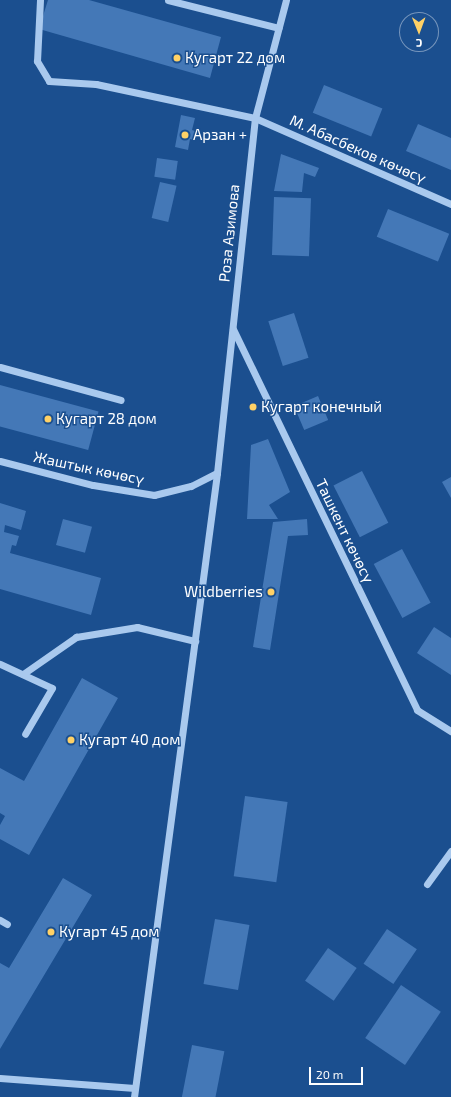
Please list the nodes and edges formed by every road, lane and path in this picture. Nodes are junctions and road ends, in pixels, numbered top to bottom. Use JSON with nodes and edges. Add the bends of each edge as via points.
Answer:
{"nodes":[{"id":1,"x":40,"y":0,"type":"edge"},
{"id":2,"x":168,"y":0,"type":"edge"},
{"id":3,"x":286,"y":0,"type":"edge"},
{"id":4,"x":279,"y":28,"type":"junction"},
{"id":5,"x":255,"y":118,"type":"junction"},
{"id":6,"x":451,"y":204,"type":"edge"},
{"id":7,"x":232,"y":328,"type":"junction"},
{"id":8,"x":0,"y":367,"type":"edge"},
{"id":9,"x":121,"y":400,"type":"dead end"},
{"id":10,"x":0,"y":461,"type":"edge"},
{"id":11,"x":217,"y":473,"type":"junction"},
{"id":12,"x":194,"y":641,"type":"junction"},
{"id":13,"x":0,"y":664,"type":"edge"},
{"id":14,"x":23,"y":674,"type":"junction"},
{"id":15,"x":451,"y":731,"type":"edge"},
{"id":16,"x":25,"y":734,"type":"dead end"},
{"id":17,"x":451,"y":851,"type":"edge"},
{"id":18,"x":427,"y":884,"type":"dead end"},
{"id":19,"x":0,"y":920,"type":"edge"},
{"id":20,"x":7,"y":924,"type":"dead end"},
{"id":21,"x":0,"y":1078,"type":"edge"},
{"id":22,"x":135,"y":1088,"type":"junction"},
{"id":23,"x":134,"y":1097,"type":"edge"}],
"edges":[{"from":1,"to":5,"type":"street","name":"М. Абасбеков көчөсү","via":[[37,61],[50,81],[96,84]]},
{"from":2,"to":4,"type":"street"},
{"from":3,"to":4,"type":"street","name":"Роза Азимова"},
{"from":4,"to":5,"type":"street","name":"Роза Азимова"},
{"from":5,"to":6,"type":"street","name":"М. Абасбеков көчөсү"},
{"from":5,"to":7,"type":"street","name":"Роза Азимова"},
{"from":7,"to":11,"type":"street","name":"Роза Азимова"},
{"from":7,"to":15,"type":"street","name":"Ташкент көчөсү","via":[[417,710]]},
{"from":8,"to":9,"type":"street"},
{"from":10,"to":11,"type":"street","name":"Жаштык көчөсү","via":[[93,485],[154,495],[191,486]]},
{"from":11,"to":12,"type":"street","name":"Роза Азимова"},
{"from":12,"to":14,"type":"street","via":[[137,627],[76,637]]},
{"from":12,"to":22,"type":"street","name":"Роза Азимова"},
{"from":13,"to":14,"type":"street"},
{"from":14,"to":16,"type":"street","via":[[52,688]]},
{"from":17,"to":18,"type":"street"},
{"from":19,"to":20,"type":"street"},
{"from":21,"to":22,"type":"street"},
{"from":22,"to":23,"type":"street","name":"Роза Азимова"}]}
